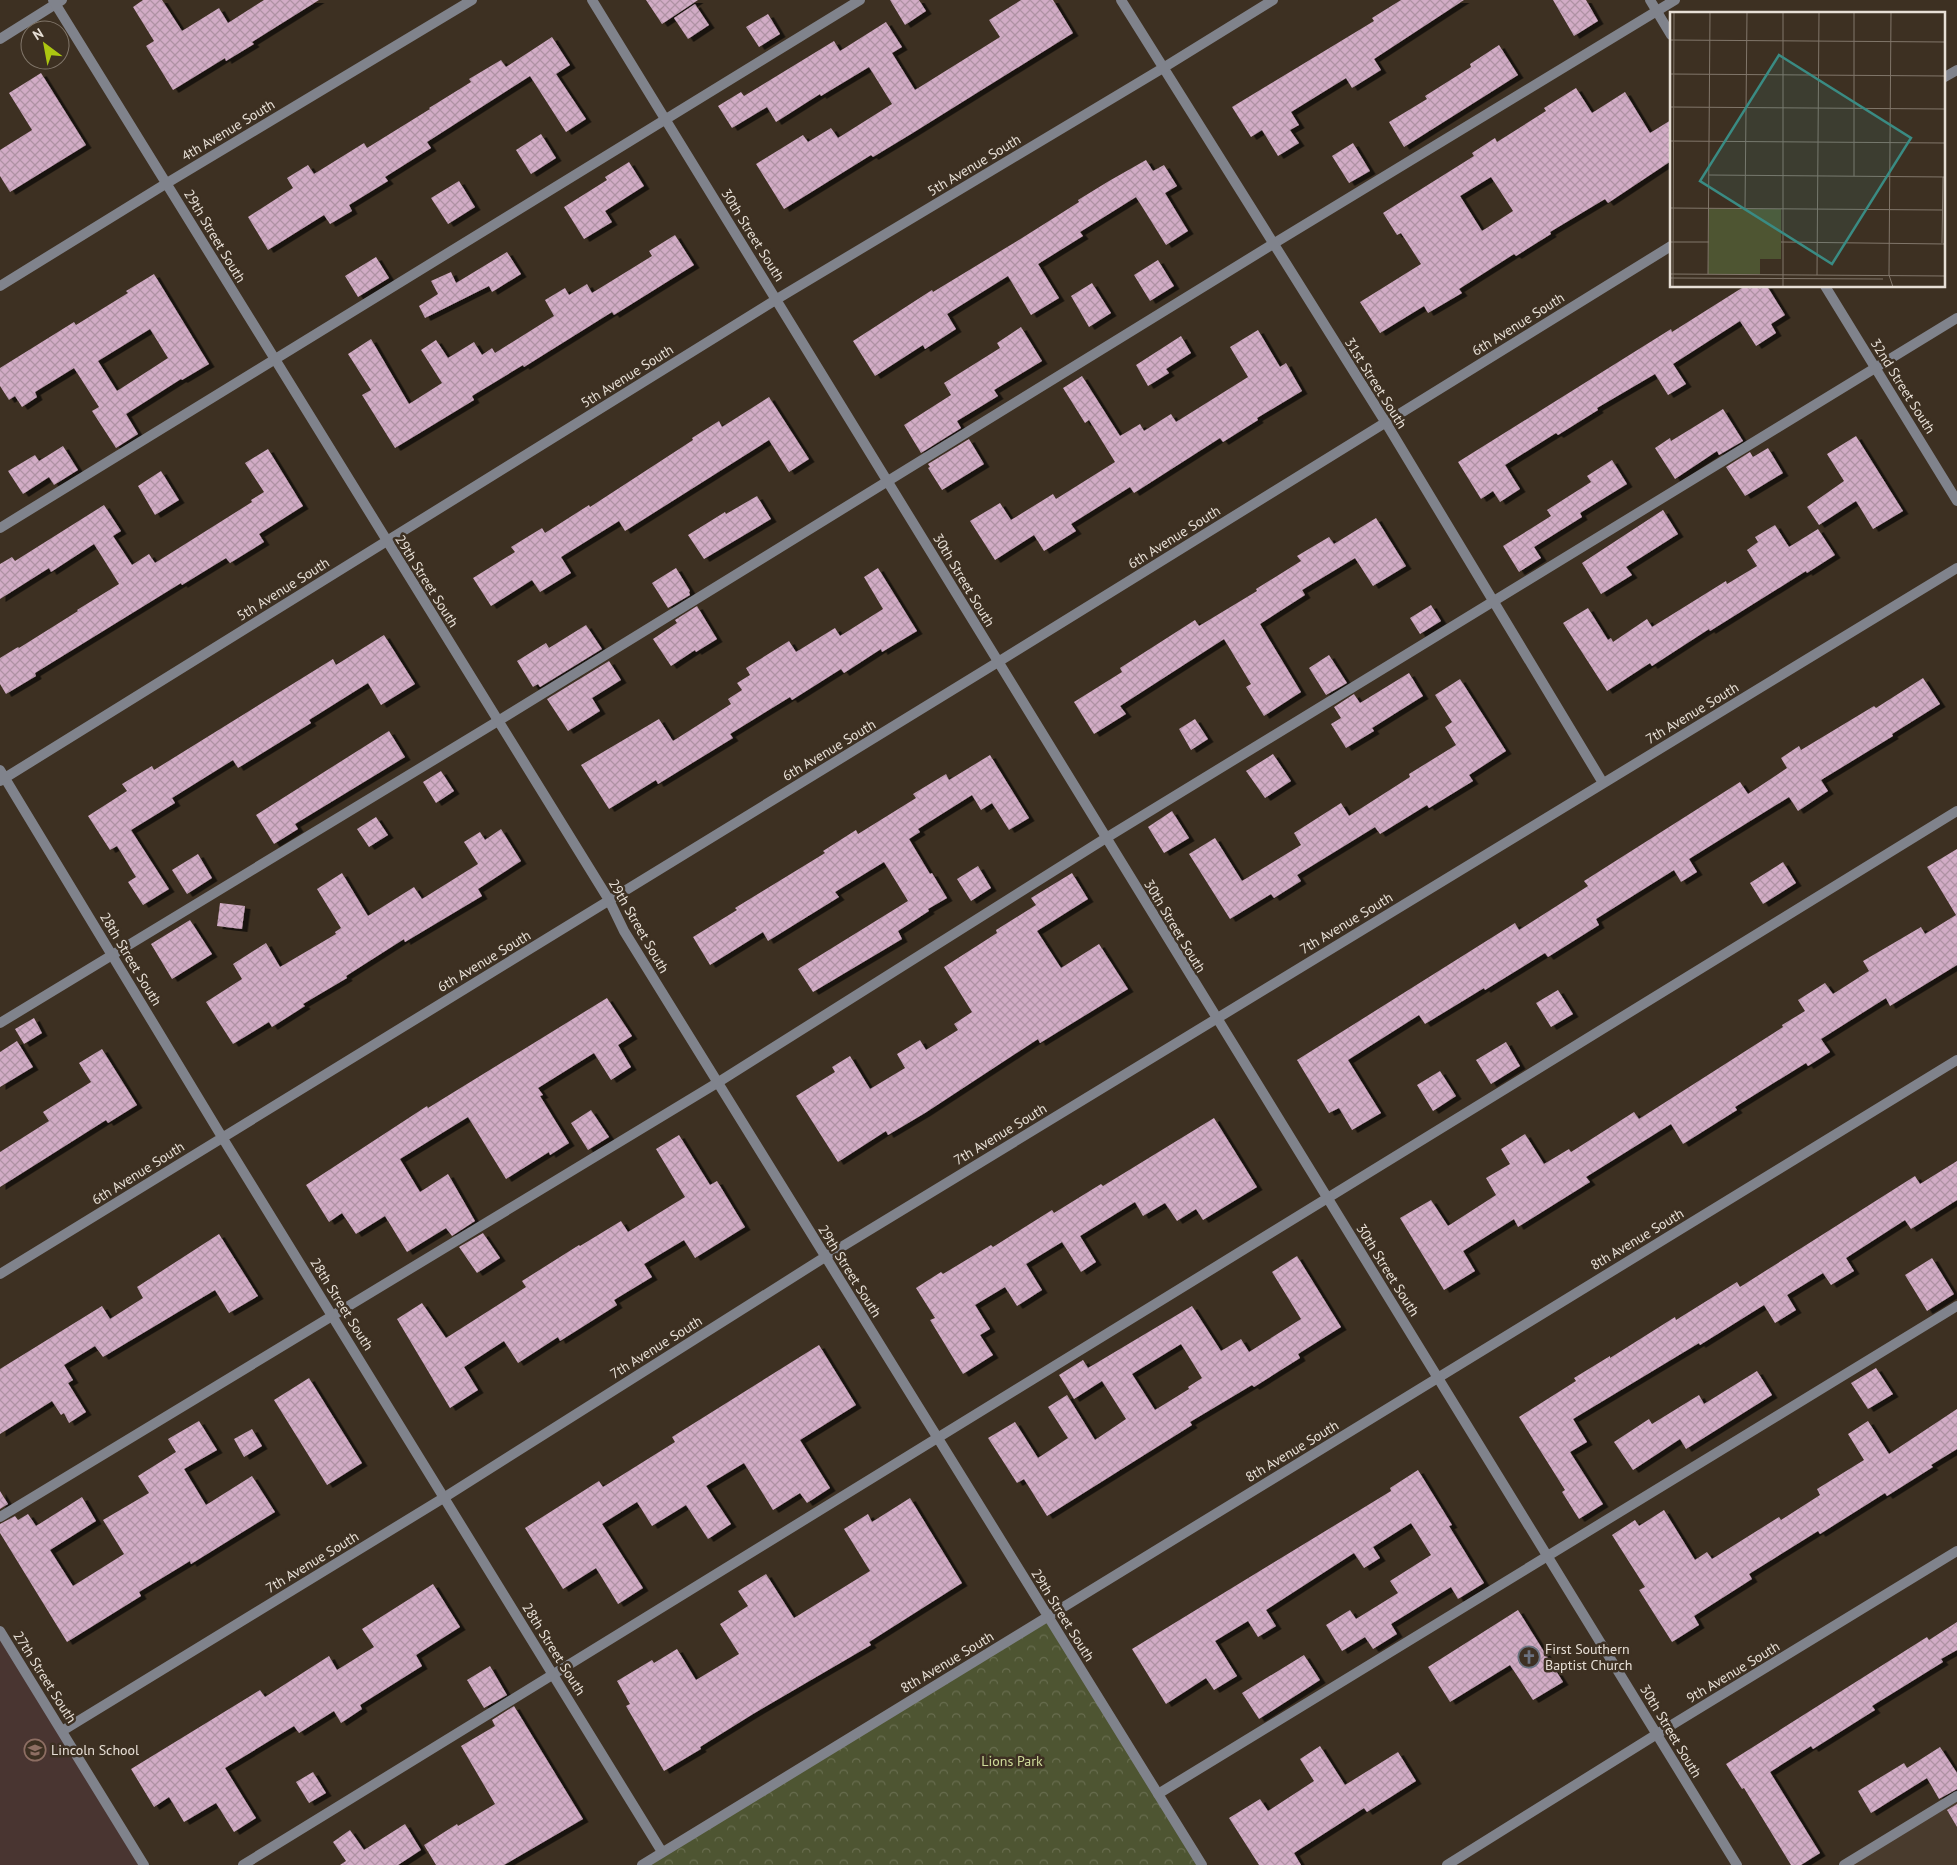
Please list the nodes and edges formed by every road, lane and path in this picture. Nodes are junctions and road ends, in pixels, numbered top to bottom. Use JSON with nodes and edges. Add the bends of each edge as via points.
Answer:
{"nodes":[{"id":1,"x":472,"y":0,"type":"edge"},
{"id":2,"x":592,"y":0,"type":"edge"},
{"id":3,"x":860,"y":0,"type":"edge"},
{"id":4,"x":1121,"y":0,"type":"edge"},
{"id":5,"x":1273,"y":0,"type":"edge"},
{"id":6,"x":1650,"y":0,"type":"edge"},
{"id":7,"x":1674,"y":0,"type":"edge"},
{"id":8,"x":57,"y":1,"type":"edge"},
{"id":9,"x":1656,"y":11,"type":"junction"},
{"id":10,"x":1670,"y":32,"type":"edge"},
{"id":11,"x":0,"y":39,"type":"edge"},
{"id":12,"x":1163,"y":68,"type":"junction"},
{"id":13,"x":1957,"y":70,"type":"edge"},
{"id":14,"x":1944,"y":77,"type":"edge"},
{"id":15,"x":666,"y":120,"type":"junction"},
{"id":16,"x":167,"y":183,"type":"junction"},
{"id":17,"x":1273,"y":244,"type":"junction"},
{"id":18,"x":1670,"y":247,"type":"edge"},
{"id":19,"x":0,"y":286,"type":"edge"},
{"id":20,"x":1826,"y":288,"type":"edge"},
{"id":21,"x":777,"y":299,"type":"junction"},
{"id":22,"x":1957,"y":318,"type":"edge"},
{"id":23,"x":274,"y":359,"type":"junction"},
{"id":24,"x":1876,"y":368,"type":"junction"},
{"id":25,"x":1386,"y":423,"type":"junction"},
{"id":26,"x":888,"y":482,"type":"junction"},
{"id":27,"x":1957,"y":501,"type":"edge"},
{"id":28,"x":0,"y":528,"type":"edge"},
{"id":29,"x":386,"y":541,"type":"junction"},
{"id":30,"x":1957,"y":568,"type":"edge"},
{"id":31,"x":1493,"y":601,"type":"junction"},
{"id":32,"x":998,"y":662,"type":"junction"},
{"id":33,"x":498,"y":721,"type":"junction"},
{"id":34,"x":2,"y":776,"type":"edge"},
{"id":35,"x":1603,"y":783,"type":"junction"},
{"id":36,"x":1957,"y":811,"type":"edge"},
{"id":37,"x":1106,"y":838,"type":"junction"},
{"id":38,"x":609,"y":900,"type":"junction"},
{"id":39,"x":112,"y":955,"type":"junction"},
{"id":40,"x":1216,"y":1019,"type":"junction"},
{"id":41,"x":0,"y":1023,"type":"edge"},
{"id":42,"x":1957,"y":1060,"type":"edge"},
{"id":43,"x":717,"y":1082,"type":"junction"},
{"id":44,"x":222,"y":1137,"type":"junction"},
{"id":45,"x":1328,"y":1198,"type":"junction"},
{"id":46,"x":825,"y":1257,"type":"junction"},
{"id":47,"x":0,"y":1274,"type":"edge"},
{"id":48,"x":1957,"y":1306,"type":"edge"},
{"id":49,"x":333,"y":1317,"type":"junction"},
{"id":50,"x":1438,"y":1377,"type":"junction"},
{"id":51,"x":938,"y":1439,"type":"junction"},
{"id":52,"x":445,"y":1497,"type":"junction"},
{"id":53,"x":0,"y":1517,"type":"edge"},
{"id":54,"x":1957,"y":1551,"type":"edge"},
{"id":55,"x":1548,"y":1557,"type":"junction"},
{"id":56,"x":1048,"y":1616,"type":"junction"},
{"id":57,"x":0,"y":1631,"type":"edge"},
{"id":58,"x":554,"y":1675,"type":"junction"},
{"id":59,"x":62,"y":1731,"type":"junction"},
{"id":60,"x":1657,"y":1734,"type":"junction"},
{"id":61,"x":1158,"y":1794,"type":"junction"},
{"id":62,"x":1957,"y":1796,"type":"edge"},
{"id":63,"x":662,"y":1852,"type":"junction"},
{"id":64,"x":144,"y":1865,"type":"edge"},
{"id":65,"x":243,"y":1865,"type":"edge"},
{"id":66,"x":642,"y":1865,"type":"edge"},
{"id":67,"x":1202,"y":1865,"type":"edge"},
{"id":68,"x":1447,"y":1865,"type":"edge"},
{"id":69,"x":1737,"y":1865,"type":"edge"},
{"id":70,"x":1844,"y":1865,"type":"edge"}],
"edges":[{"from":1,"to":16,"type":"street","name":"4th Avenue South"},
{"from":2,"to":15,"type":"street","name":"30th Street South"},
{"from":3,"to":15,"type":"street"},
{"from":4,"to":12,"type":"street","name":"31st Street South"},
{"from":5,"to":12,"type":"street","name":"5th Avenue South"},
{"from":6,"to":9,"type":"street"},
{"from":7,"to":9,"type":"street"},
{"from":8,"to":11,"type":"street"},
{"from":8,"to":16,"type":"street","name":"29th Street South"},
{"from":9,"to":10,"type":"street"},
{"from":9,"to":17,"type":"street"},
{"from":12,"to":17,"type":"street","name":"31st Street South"},
{"from":12,"to":21,"type":"street","name":"5th Avenue South"},
{"from":13,"to":14,"type":"street"},
{"from":15,"to":21,"type":"street","name":"30th Street South"},
{"from":15,"to":23,"type":"street"},
{"from":16,"to":19,"type":"street","name":"4th Avenue South"},
{"from":16,"to":23,"type":"street","name":"29th Street South"},
{"from":17,"to":25,"type":"street","name":"31st Street South"},
{"from":17,"to":26,"type":"street"},
{"from":18,"to":25,"type":"street","name":"6th Avenue South"},
{"from":20,"to":24,"type":"street","name":"32nd Street South"},
{"from":21,"to":26,"type":"street","name":"30th Street South"},
{"from":21,"to":29,"type":"street","name":"5th Avenue South"},
{"from":22,"to":24,"type":"street"},
{"from":23,"to":28,"type":"street"},
{"from":23,"to":29,"type":"street","name":"29th Street South"},
{"from":24,"to":27,"type":"street","name":"32nd Street South"},
{"from":24,"to":31,"type":"street"},
{"from":25,"to":31,"type":"street","name":"31st Street South"},
{"from":25,"to":32,"type":"street","name":"6th Avenue South"},
{"from":26,"to":32,"type":"street","name":"30th Street South"},
{"from":26,"to":33,"type":"street"},
{"from":29,"to":33,"type":"street","name":"29th Street South"},
{"from":29,"to":34,"type":"street","name":"5th Avenue South"},
{"from":30,"to":35,"type":"street","name":"7th Avenue South"},
{"from":31,"to":35,"type":"street","name":"31st Street South"},
{"from":31,"to":37,"type":"street"},
{"from":32,"to":37,"type":"street","name":"30th Street South"},
{"from":32,"to":38,"type":"street","name":"6th Avenue South"},
{"from":33,"to":38,"type":"street","name":"29th Street South"},
{"from":33,"to":39,"type":"street"},
{"from":34,"to":39,"type":"street","name":"28th Street South"},
{"from":35,"to":40,"type":"street","name":"7th Avenue South"},
{"from":36,"to":45,"type":"street"},
{"from":37,"to":40,"type":"street","name":"30th Street South"},
{"from":37,"to":43,"type":"street"},
{"from":38,"to":43,"type":"street","name":"29th Street South","via":[[624,931]]},
{"from":38,"to":44,"type":"street","name":"6th Avenue South"},
{"from":39,"to":41,"type":"street"},
{"from":39,"to":44,"type":"street","name":"28th Street South"},
{"from":40,"to":45,"type":"street","name":"30th Street South"},
{"from":40,"to":46,"type":"street","name":"7th Avenue South"},
{"from":42,"to":50,"type":"street","name":"8th Avenue South"},
{"from":43,"to":46,"type":"street","name":"29th Street South"},
{"from":43,"to":49,"type":"street"},
{"from":44,"to":47,"type":"street","name":"6th Avenue South"},
{"from":44,"to":49,"type":"street","name":"28th Street South"},
{"from":45,"to":50,"type":"street","name":"30th Street South"},
{"from":45,"to":51,"type":"street"},
{"from":46,"to":51,"type":"street","name":"29th Street South"},
{"from":46,"to":52,"type":"street","name":"7th Avenue South"},
{"from":48,"to":55,"type":"street"},
{"from":49,"to":52,"type":"street","name":"28th Street South"},
{"from":49,"to":53,"type":"street"},
{"from":50,"to":55,"type":"street","name":"30th Street South"},
{"from":50,"to":56,"type":"street","name":"8th Avenue South"},
{"from":51,"to":56,"type":"street","name":"29th Street South"},
{"from":51,"to":58,"type":"street"},
{"from":52,"to":58,"type":"street","name":"28th Street South"},
{"from":52,"to":59,"type":"street","name":"7th Avenue South"},
{"from":54,"to":60,"type":"street","name":"9th Avenue South"},
{"from":55,"to":60,"type":"street","name":"30th Street South"},
{"from":55,"to":61,"type":"street"},
{"from":56,"to":61,"type":"street","name":"29th Street South"},
{"from":56,"to":63,"type":"street","name":"8th Avenue South"},
{"from":57,"to":59,"type":"street","name":"27th Street South"},
{"from":58,"to":63,"type":"street","name":"28th Street South"},
{"from":58,"to":65,"type":"street"},
{"from":59,"to":64,"type":"street","name":"27th Street South"},
{"from":60,"to":68,"type":"street","name":"9th Avenue South"},
{"from":60,"to":69,"type":"street","name":"30th Street South"},
{"from":61,"to":67,"type":"street","name":"29th Street South"},
{"from":62,"to":70,"type":"street"},
{"from":63,"to":66,"type":"street","name":"8th Avenue South"}]}
